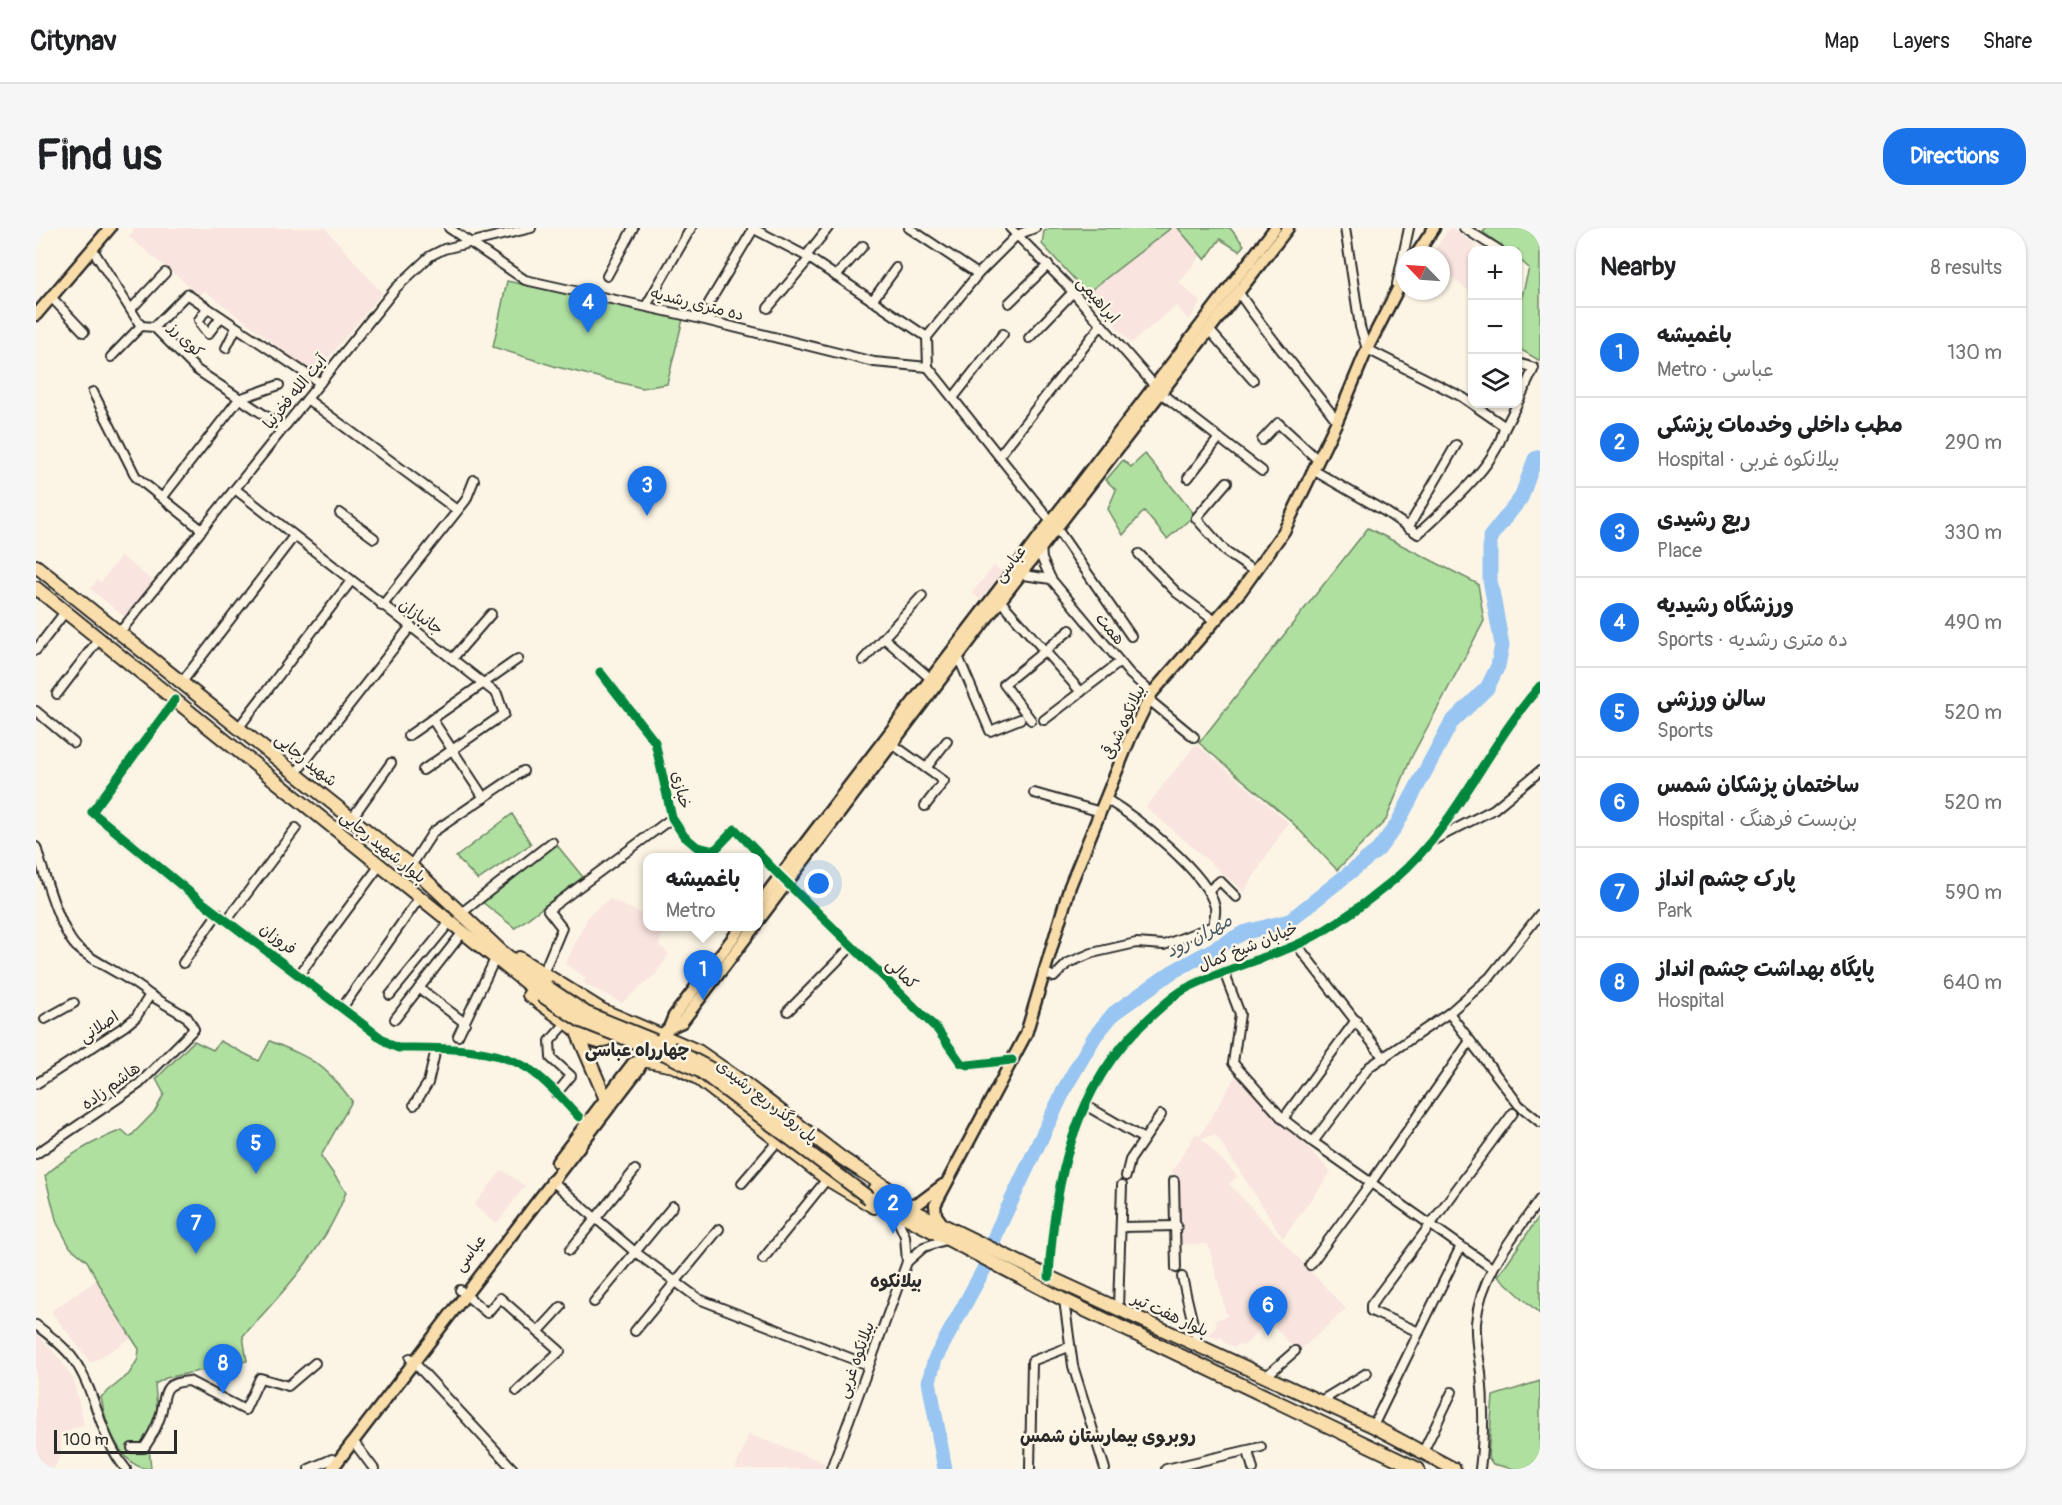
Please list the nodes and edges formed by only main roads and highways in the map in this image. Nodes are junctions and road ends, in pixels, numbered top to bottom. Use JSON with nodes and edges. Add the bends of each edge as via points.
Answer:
{"nodes":[{"id":1,"x":110,"y":228,"type":"edge"},
{"id":2,"x":1275,"y":228,"type":"edge"},
{"id":3,"x":1288,"y":228,"type":"edge"},
{"id":4,"x":1434,"y":228,"type":"edge"},
{"id":5,"x":1422,"y":246,"type":"edge"},
{"id":6,"x":1236,"y":288,"type":"junction"},
{"id":7,"x":1396,"y":292,"type":"edge"},
{"id":8,"x":36,"y":315,"type":"edge"},
{"id":9,"x":1159,"y":390,"type":"junction"},
{"id":10,"x":1053,"y":524,"type":"junction"},
{"id":11,"x":36,"y":566,"type":"edge"},
{"id":12,"x":36,"y":588,"type":"edge"},
{"id":13,"x":997,"y":598,"type":"junction"},
{"id":14,"x":889,"y":741,"type":"junction"},
{"id":15,"x":784,"y":880,"type":"junction"},
{"id":16,"x":763,"y":901,"type":"edge"},
{"id":17,"x":763,"y":914,"type":"edge"},
{"id":18,"x":739,"y":931,"type":"edge"},
{"id":19,"x":752,"y":931,"type":"edge"},
{"id":20,"x":498,"y":955,"type":"junction"},
{"id":21,"x":544,"y":991,"type":"joint"},
{"id":22,"x":614,"y":1016,"type":"junction"},
{"id":23,"x":571,"y":1025,"type":"junction"},
{"id":24,"x":665,"y":1030,"type":"junction"},
{"id":25,"x":642,"y":1060,"type":"junction"},
{"id":26,"x":605,"y":1097,"type":"junction"},
{"id":27,"x":772,"y":1104,"type":"junction"},
{"id":28,"x":757,"y":1124,"type":"junction"},
{"id":29,"x":945,"y":1183,"type":"junction"},
{"id":30,"x":871,"y":1194,"type":"junction"},
{"id":31,"x":906,"y":1205,"type":"junction"},
{"id":32,"x":892,"y":1212,"type":"junction"},
{"id":33,"x":941,"y":1222,"type":"junction"},
{"id":34,"x":463,"y":1292,"type":"junction"},
{"id":35,"x":412,"y":1359,"type":"junction"},
{"id":36,"x":332,"y":1464,"type":"edge"},
{"id":37,"x":325,"y":1469,"type":"edge"},
{"id":38,"x":1418,"y":1469,"type":"edge"},
{"id":39,"x":1454,"y":1469,"type":"edge"}],
"edges":[{"from":1,"to":8,"type":"main road"},
{"from":2,"to":6,"type":"main road","name":"عباسى"},
{"from":3,"to":6,"type":"main road","name":"عباسى"},
{"from":4,"to":5,"type":"main road"},
{"from":6,"to":9,"type":"main road","name":"عباسى"},
{"from":6,"to":9,"type":"main road","name":"عباسى","via":[[1210,331]]},
{"from":7,"to":29,"type":"main road","name":"بیلانکوه شرقی","via":[[1284,531],[1255,572],[1150,696],[1070,886],[1026,1034]]},
{"from":9,"to":10,"type":"main road","name":"عباسى"},
{"from":10,"to":13,"type":"main road","name":"عباسى","via":[[1021,575]]},
{"from":10,"to":13,"type":"main road","name":"عباسى","via":[[1040,534],[1009,574]]},
{"from":11,"to":20,"type":"highway","name":"شهید رجایی","via":[[411,866]]},
{"from":12,"to":20,"type":"highway","name":"بلوار شهید رجایی","via":[[450,922]]},
{"from":13,"to":14,"type":"main road","name":"عباسى","via":[[930,678]]},
{"from":13,"to":14,"type":"main road","name":"عباسى","via":[[959,658]]},
{"from":14,"to":15,"type":"main road","name":"عباسى"},
{"from":15,"to":16,"type":"main road","name":"عباسى"},
{"from":15,"to":17,"type":"main road","name":"عباسى"},
{"from":18,"to":24,"type":"main road","name":"عباسى"},
{"from":19,"to":24,"type":"main road","name":"عباسى","via":[[682,1022]]},
{"from":20,"to":21,"type":"highway","name":"بلوار شهید رجایی"},
{"from":20,"to":22,"type":"highway","via":[[544,971]]},
{"from":20,"to":23,"type":"highway","via":[[518,987]]},
{"from":21,"to":30,"type":"highway","name":"پل روگذر ربع رشیدی","bridge":true,"via":[[581,1021],[700,1071]]},
{"from":22,"to":23,"type":"highway","via":[[612,1032],[599,1042]]},
{"from":22,"to":24,"type":"highway"},
{"from":23,"to":26,"type":"highway"},
{"from":24,"to":25,"type":"main road","name":"عباسى"},
{"from":24,"to":27,"type":"highway"},
{"from":25,"to":26,"type":"main road","name":"عباسى","via":[[633,1063]]},
{"from":25,"to":28,"type":"highway","via":[[674,1066],[696,1077]]},
{"from":25,"to":34,"type":"main road","name":"عباسى"},
{"from":26,"to":34,"type":"main road","name":"عباسى"},
{"from":27,"to":28,"type":"highway","via":[[757,1108]]},
{"from":27,"to":31,"type":"highway","via":[[843,1159],[898,1195]]},
{"from":28,"to":32,"type":"highway","via":[[827,1179],[871,1206]]},
{"from":29,"to":31,"type":"main road","name":"بیلانکوه شرقی","via":[[919,1203]]},
{"from":29,"to":33,"type":"main road","name":"بیلانکوه شرقی","via":[[935,1205]]},
{"from":30,"to":31,"type":"highway","name":"بلوار هفت تیر"},
{"from":30,"to":32,"type":"highway","name":"بلوار هفت تیر"},
{"from":31,"to":33,"type":"highway","name":"بلوار هفت تیر"},
{"from":32,"to":38,"type":"highway","name":"بلوار هفت تیر","via":[[1064,1300]]},
{"from":33,"to":39,"type":"highway","name":"بلوار هفت تیر","via":[[1373,1426]]},
{"from":34,"to":35,"type":"main road","name":"عباسى"},
{"from":35,"to":36,"type":"main road","name":"عباسى"},
{"from":35,"to":36,"type":"main road","name":"عباسى","via":[[353,1442]]},
{"from":36,"to":37,"type":"main road","name":"عباسى"}]}
